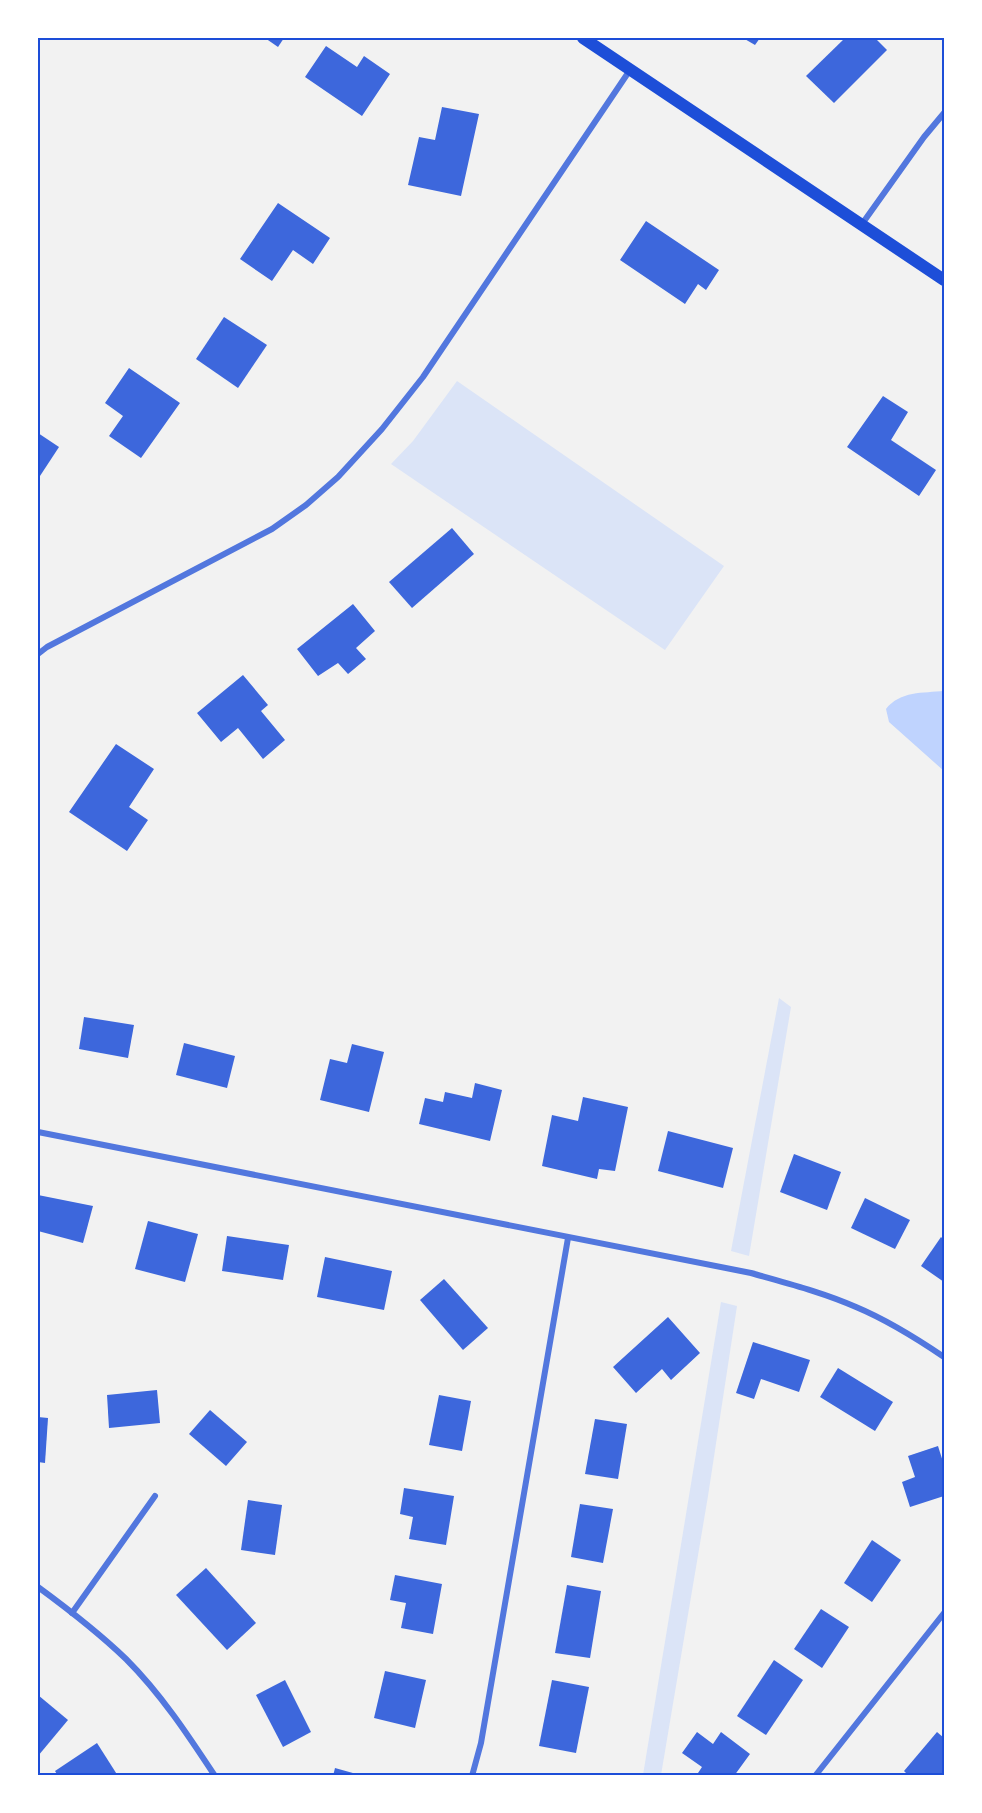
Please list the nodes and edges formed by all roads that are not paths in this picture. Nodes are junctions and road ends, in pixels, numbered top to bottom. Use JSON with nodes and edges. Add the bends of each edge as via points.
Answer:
{"nodes":[{"id":1,"x":583,"y":38,"type":"edge"},
{"id":2,"x":630,"y":70,"type":"junction"},
{"id":3,"x":945,"y":113,"type":"edge"},
{"id":4,"x":862,"y":224,"type":"junction"},
{"id":5,"x":945,"y":280,"type":"edge"},
{"id":6,"x":38,"y":654,"type":"edge"},
{"id":7,"x":38,"y":1132,"type":"edge"},
{"id":8,"x":568,"y":1238,"type":"junction"},
{"id":9,"x":945,"y":1357,"type":"edge"},
{"id":10,"x":155,"y":1496,"type":"dead end"},
{"id":11,"x":38,"y":1587,"type":"edge"},
{"id":12,"x":72,"y":1613,"type":"junction"},
{"id":13,"x":945,"y":1613,"type":"edge"},
{"id":14,"x":215,"y":1776,"type":"edge"},
{"id":15,"x":472,"y":1776,"type":"edge"},
{"id":16,"x":815,"y":1776,"type":"edge"}],
"edges":[{"from":1,"to":2,"type":"main road"},
{"from":2,"to":4,"type":"main road"},
{"from":2,"to":6,"type":"street","via":[[423,377],[338,477],[272,529]]},
{"from":3,"to":4,"type":"street"},
{"from":4,"to":5,"type":"main road"},
{"from":7,"to":8,"type":"street"},
{"from":8,"to":9,"type":"street","via":[[751,1273],[814,1292],[856,1307]]},
{"from":8,"to":15,"type":"street"},
{"from":10,"to":12,"type":"street"},
{"from":11,"to":12,"type":"street"},
{"from":12,"to":14,"type":"street","via":[[126,1659],[172,1712]]},
{"from":13,"to":16,"type":"street"}]}
